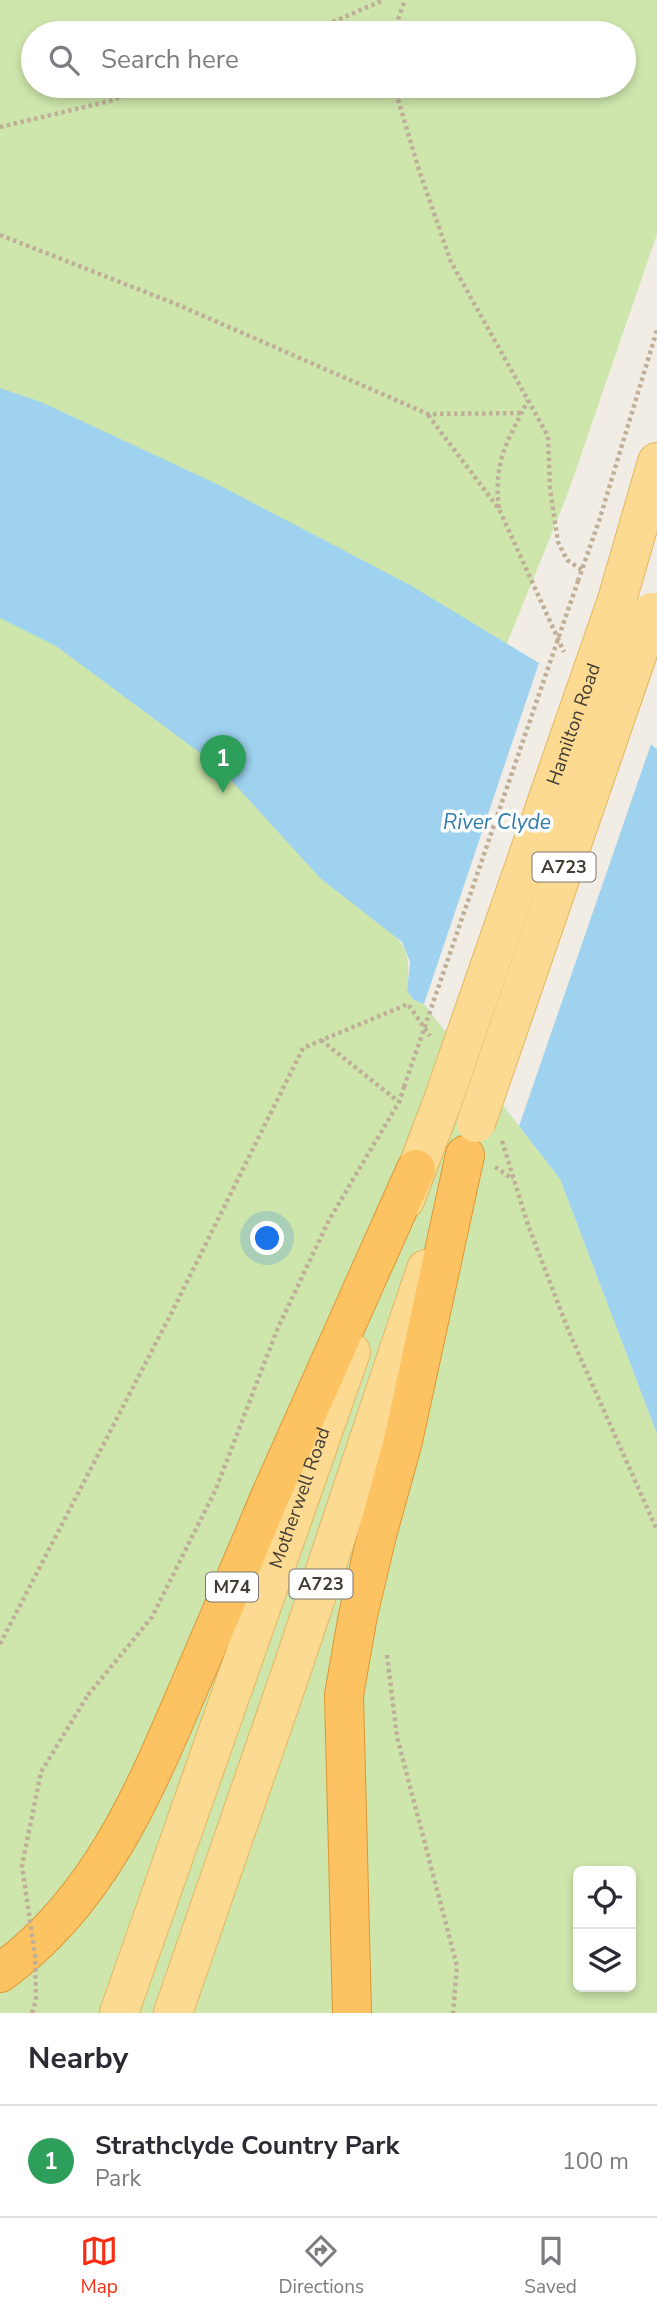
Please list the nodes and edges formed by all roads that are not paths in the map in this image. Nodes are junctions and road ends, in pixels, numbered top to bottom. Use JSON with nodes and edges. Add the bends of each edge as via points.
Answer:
{"nodes":[{"id":1,"x":657,"y":462,"type":"edge"},
{"id":2,"x":642,"y":603,"type":"edge"},
{"id":3,"x":442,"y":1103,"type":"joint"},
{"id":4,"x":476,"y":1146,"type":"junction"},
{"id":5,"x":416,"y":1169,"type":"junction"},
{"id":6,"x":0,"y":1973,"type":"edge"},
{"id":7,"x":119,"y":2013,"type":"edge"},
{"id":8,"x":173,"y":2013,"type":"edge"},
{"id":9,"x":352,"y":2013,"type":"edge"}],
"edges":[{"from":1,"to":2,"type":"main road","name":"Hamilton Road","number":"A723"},
{"from":2,"to":3,"type":"main road","name":"Hamilton Road","number":"A723","bridge":true},
{"from":2,"to":4,"type":"main road","name":"Hamilton Road","number":"A723","bridge":true},
{"from":3,"to":5,"type":"main road","name":"Motherwell Road","number":"A723"},
{"from":4,"to":8,"type":"main road","number":"A723"},
{"from":4,"to":9,"type":"highway","via":[[376,1535],[344,1696]]},
{"from":5,"to":6,"type":"highway","number":"M74","via":[[154,1770],[101,1868],[77,1900]]},
{"from":5,"to":7,"type":"main road","name":"Motherwell Road","number":"A723"}]}
